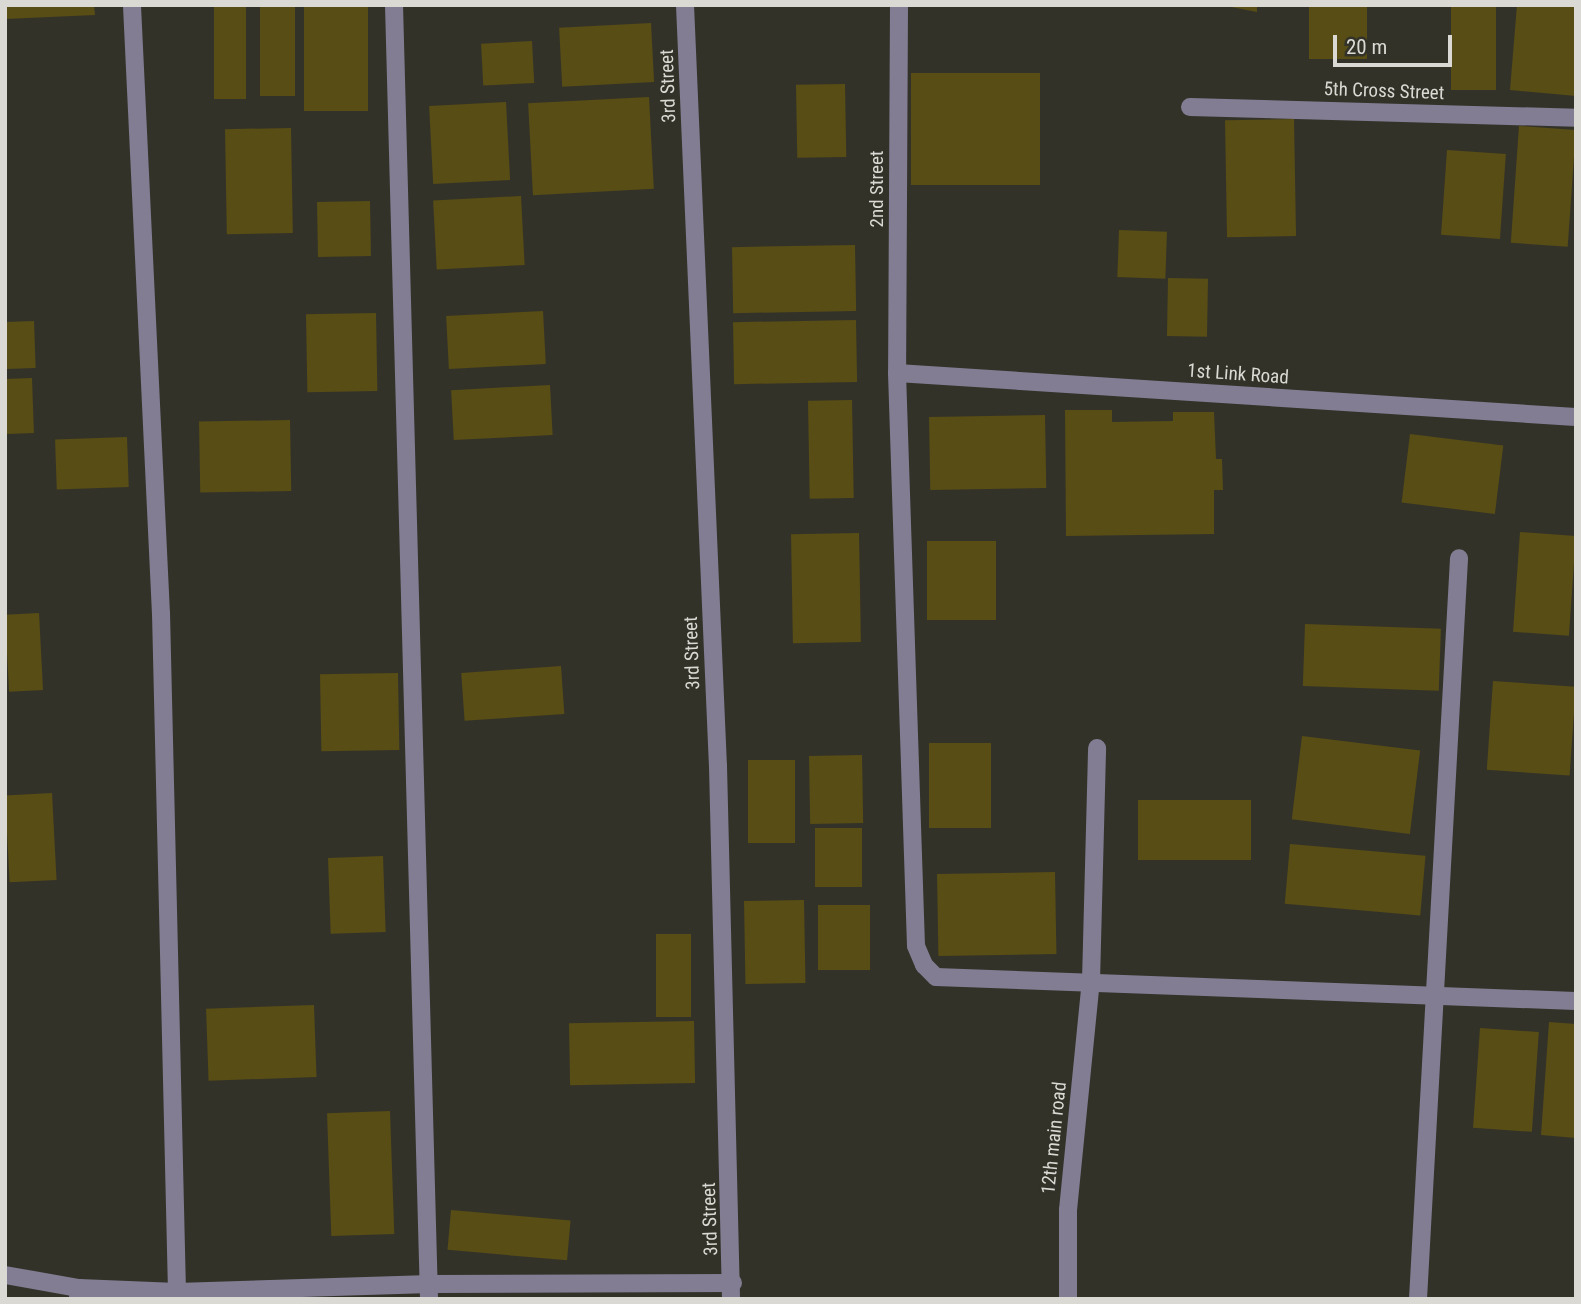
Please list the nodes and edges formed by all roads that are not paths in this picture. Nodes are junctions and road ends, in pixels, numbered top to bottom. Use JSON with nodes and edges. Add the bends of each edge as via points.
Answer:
{"nodes":[{"id":1,"x":132,"y":5,"type":"edge"},
{"id":2,"x":394,"y":5,"type":"edge"},
{"id":3,"x":685,"y":5,"type":"edge"},
{"id":4,"x":899,"y":5,"type":"edge"},
{"id":5,"x":1190,"y":107,"type":"dead end"},
{"id":6,"x":1576,"y":118,"type":"edge"},
{"id":7,"x":897,"y":373,"type":"junction"},
{"id":8,"x":1576,"y":417,"type":"edge"},
{"id":9,"x":1459,"y":558,"type":"dead end"},
{"id":10,"x":1097,"y":748,"type":"dead end"},
{"id":11,"x":1091,"y":981,"type":"junction"},
{"id":12,"x":1435,"y":993,"type":"junction"},
{"id":13,"x":1576,"y":1001,"type":"edge"},
{"id":14,"x":5,"y":1275,"type":"edge"},
{"id":15,"x":430,"y":1291,"type":"edge"},
{"id":16,"x":732,"y":1291,"type":"edge"},
{"id":17,"x":79,"y":1293,"type":"edge"},
{"id":18,"x":177,"y":1293,"type":"junction"},
{"id":19,"x":1068,"y":1299,"type":"edge"},
{"id":20,"x":1418,"y":1299,"type":"edge"}],
"edges":[{"from":1,"to":18,"type":"street","via":[[161,614]]},
{"from":2,"to":15,"type":"street"},
{"from":3,"to":16,"type":"street","name":"3rd Street","via":[[718,766]]},
{"from":4,"to":7,"type":"street","name":"2nd Street"},
{"from":5,"to":6,"type":"street","name":"5th Cross Street"},
{"from":7,"to":8,"type":"street","name":"1st Link Road"},
{"from":7,"to":11,"type":"street","name":"2nd Street","via":[[916,946],[924,965],[936,977]]},
{"from":9,"to":12,"type":"street"},
{"from":10,"to":11,"type":"street","name":"12th main road"},
{"from":11,"to":12,"type":"street"},
{"from":11,"to":19,"type":"street","name":"12th main road","via":[[1069,1210]]},
{"from":12,"to":13,"type":"street"},
{"from":12,"to":20,"type":"street"},
{"from":14,"to":17,"type":"street"},
{"from":15,"to":16,"type":"street"},
{"from":15,"to":18,"type":"street"},
{"from":17,"to":18,"type":"street"}]}
